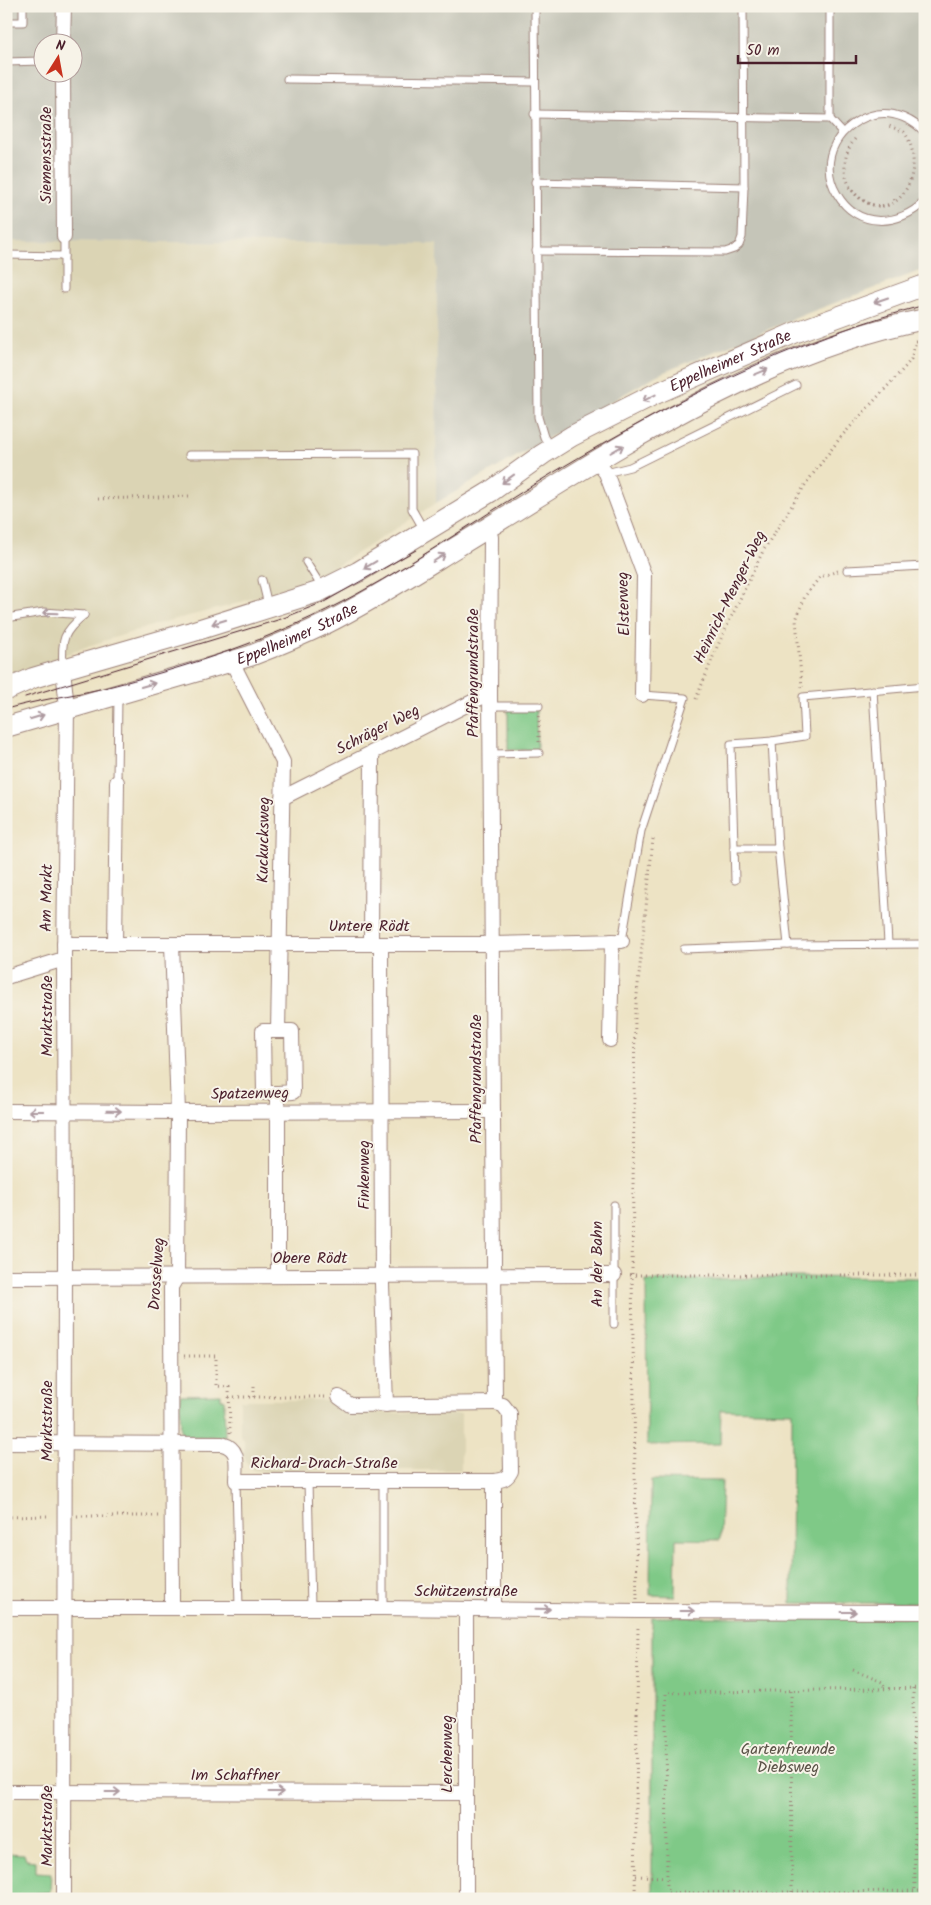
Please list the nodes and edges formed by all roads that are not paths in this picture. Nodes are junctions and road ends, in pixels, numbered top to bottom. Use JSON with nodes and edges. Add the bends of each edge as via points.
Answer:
{"nodes":[{"id":1,"x":24,"y":6,"type":"edge"},
{"id":2,"x":64,"y":6,"type":"edge"},
{"id":3,"x":535,"y":6,"type":"edge"},
{"id":4,"x":743,"y":6,"type":"edge"},
{"id":5,"x":830,"y":6,"type":"edge"},
{"id":6,"x":6,"y":22,"type":"edge"},
{"id":7,"x":63,"y":32,"type":"edge"},
{"id":8,"x":32,"y":61,"type":"edge"},
{"id":9,"x":6,"y":62,"type":"edge"},
{"id":10,"x":287,"y":79,"type":"dead end"},
{"id":11,"x":63,"y":82,"type":"edge"},
{"id":12,"x":534,"y":82,"type":"junction"},
{"id":13,"x":534,"y":114,"type":"junction"},
{"id":14,"x":743,"y":118,"type":"junction"},
{"id":15,"x":830,"y":119,"type":"junction"},
{"id":16,"x":842,"y":132,"type":"junction"},
{"id":17,"x":925,"y":133,"type":"edge"},
{"id":18,"x":536,"y":182,"type":"junction"},
{"id":19,"x":744,"y":187,"type":"junction"},
{"id":20,"x":925,"y":201,"type":"edge"},
{"id":21,"x":64,"y":237,"type":"joint"},
{"id":22,"x":536,"y":251,"type":"junction"},
{"id":23,"x":6,"y":255,"type":"edge"},
{"id":24,"x":64,"y":256,"type":"junction"},
{"id":25,"x":925,"y":285,"type":"edge"},
{"id":26,"x":64,"y":289,"type":"dead end"},
{"id":27,"x":925,"y":319,"type":"edge"},
{"id":28,"x":921,"y":336,"type":"edge"},
{"id":29,"x":850,"y":339,"type":"junction"},
{"id":30,"x":796,"y":385,"type":"dead end"},
{"id":31,"x":608,"y":419,"type":"junction"},
{"id":32,"x":547,"y":452,"type":"junction"},
{"id":33,"x":189,"y":455,"type":"dead end"},
{"id":34,"x":601,"y":467,"type":"junction"},
{"id":35,"x":562,"y":482,"type":"junction"},
{"id":36,"x":486,"y":529,"type":"junction"},
{"id":37,"x":425,"y":532,"type":"junction"},
{"id":38,"x":306,"y":562,"type":"dead end"},
{"id":39,"x":925,"y":566,"type":"edge"},
{"id":40,"x":847,"y":570,"type":"road end"},
{"id":41,"x":262,"y":580,"type":"dead end"},
{"id":42,"x":323,"y":589,"type":"junction"},
{"id":43,"x":269,"y":608,"type":"junction"},
{"id":44,"x":6,"y":618,"type":"edge"},
{"id":45,"x":232,"y":662,"type":"junction"},
{"id":46,"x":63,"y":669,"type":"junction"},
{"id":47,"x":925,"y":686,"type":"edge"},
{"id":48,"x":6,"y":690,"type":"edge"},
{"id":49,"x":873,"y":690,"type":"junction"},
{"id":50,"x":118,"y":694,"type":"junction"},
{"id":51,"x":642,"y":695,"type":"joint"},
{"id":52,"x":490,"y":700,"type":"junction"},
{"id":53,"x":539,"y":706,"type":"road end"},
{"id":54,"x":67,"y":708,"type":"junction"},
{"id":55,"x":6,"y":727,"type":"edge"},
{"id":56,"x":772,"y":741,"type":"junction"},
{"id":57,"x":372,"y":752,"type":"junction"},
{"id":58,"x":540,"y":753,"type":"road end"},
{"id":59,"x":491,"y":754,"type":"junction"},
{"id":60,"x":117,"y":782,"type":"joint"},
{"id":61,"x":282,"y":798,"type":"junction"},
{"id":62,"x":734,"y":848,"type":"junction"},
{"id":63,"x":778,"y":848,"type":"junction"},
{"id":64,"x":735,"y":880,"type":"dead end"},
{"id":65,"x":617,"y":941,"type":"junction"},
{"id":66,"x":888,"y":943,"type":"junction"},
{"id":67,"x":64,"y":944,"type":"junction"},
{"id":68,"x":115,"y":944,"type":"junction"},
{"id":69,"x":172,"y":944,"type":"junction"},
{"id":70,"x":280,"y":944,"type":"junction"},
{"id":71,"x":376,"y":944,"type":"junction"},
{"id":72,"x":492,"y":944,"type":"junction"},
{"id":73,"x":925,"y":944,"type":"edge"},
{"id":74,"x":788,"y":945,"type":"junction"},
{"id":75,"x":684,"y":949,"type":"dead end"},
{"id":76,"x":64,"y":959,"type":"junction"},
{"id":77,"x":6,"y":977,"type":"edge"},
{"id":78,"x":278,"y":1031,"type":"junction"},
{"id":79,"x":610,"y":1040,"type":"dead end"},
{"id":80,"x":278,"y":1093,"type":"junction"},
{"id":81,"x":6,"y":1111,"type":"edge"},
{"id":82,"x":65,"y":1111,"type":"junction"},
{"id":83,"x":279,"y":1111,"type":"junction"},
{"id":84,"x":382,"y":1111,"type":"junction"},
{"id":85,"x":494,"y":1111,"type":"junction"},
{"id":86,"x":178,"y":1112,"type":"junction"},
{"id":87,"x":614,"y":1204,"type":"dead end"},
{"id":88,"x":494,"y":1275,"type":"junction"},
{"id":89,"x":614,"y":1275,"type":"junction"},
{"id":90,"x":278,"y":1276,"type":"junction"},
{"id":91,"x":382,"y":1276,"type":"junction"},
{"id":92,"x":6,"y":1277,"type":"edge"},
{"id":93,"x":65,"y":1277,"type":"junction"},
{"id":94,"x":177,"y":1277,"type":"junction"},
{"id":95,"x":614,"y":1324,"type":"dead end"},
{"id":96,"x":339,"y":1398,"type":"road end"},
{"id":97,"x":495,"y":1403,"type":"junction"},
{"id":98,"x":386,"y":1405,"type":"junction"},
{"id":99,"x":6,"y":1443,"type":"edge"},
{"id":100,"x":64,"y":1443,"type":"junction"},
{"id":101,"x":171,"y":1443,"type":"junction"},
{"id":102,"x":308,"y":1480,"type":"junction"},
{"id":103,"x":383,"y":1480,"type":"junction"},
{"id":104,"x":236,"y":1481,"type":"junction"},
{"id":105,"x":494,"y":1481,"type":"junction"},
{"id":106,"x":64,"y":1607,"type":"junction"},
{"id":107,"x":172,"y":1607,"type":"junction"},
{"id":108,"x":239,"y":1607,"type":"junction"},
{"id":109,"x":6,"y":1608,"type":"edge"},
{"id":110,"x":311,"y":1608,"type":"junction"},
{"id":111,"x":383,"y":1608,"type":"junction"},
{"id":112,"x":494,"y":1608,"type":"junction"},
{"id":113,"x":466,"y":1610,"type":"junction"},
{"id":114,"x":925,"y":1612,"type":"edge"},
{"id":115,"x":6,"y":1792,"type":"edge"},
{"id":116,"x":64,"y":1792,"type":"junction"},
{"id":117,"x":465,"y":1793,"type":"junction"},
{"id":118,"x":64,"y":1899,"type":"edge"},
{"id":119,"x":466,"y":1899,"type":"edge"}],
"edges":[{"from":1,"to":6,"type":"lane","via":[[23,22]]},
{"from":2,"to":7,"type":"street"},
{"from":3,"to":12,"type":"lane"},
{"from":4,"to":14,"type":"lane"},
{"from":5,"to":15,"type":"lane"},
{"from":8,"to":9,"type":"lane"},
{"from":10,"to":12,"type":"lane"},
{"from":11,"to":21,"type":"street","name":"Siemensstraße"},
{"from":12,"to":13,"type":"lane"},
{"from":13,"to":14,"type":"lane"},
{"from":13,"to":18,"type":"lane"},
{"from":14,"to":15,"type":"lane"},
{"from":14,"to":19,"type":"lane"},
{"from":15,"to":16,"type":"lane"},
{"from":16,"to":17,"type":"lane","via":[[865,116],[882,113],[903,117]]},
{"from":16,"to":20,"type":"lane","via":[[830,159],[831,179],[846,206],[872,220],[888,221],[915,211]]},
{"from":18,"to":19,"type":"lane"},
{"from":18,"to":22,"type":"lane"},
{"from":19,"to":22,"type":"lane","via":[[742,237],[739,245],[725,252]]},
{"from":21,"to":24,"type":"lane"},
{"from":22,"to":32,"type":"lane","via":[[538,417]]},
{"from":23,"to":24,"type":"lane"},
{"from":24,"to":26,"type":"lane"},
{"from":25,"to":31,"type":"main road","name":"Eppelheimer Straße","one_way":true,"via":[[794,333],[653,395]]},
{"from":27,"to":29,"type":"main road","name":"Eppelheimer Straße"},
{"from":28,"to":29,"type":"main road"},
{"from":34,"to":29,"type":"main road","name":"Eppelheimer Straße","one_way":true,"via":[[709,397],[797,357]]},
{"from":30,"to":34,"type":"lane","name":"Eppelheimer Straße","via":[[630,467]]},
{"from":31,"to":32,"type":"main road","name":"Eppelheimer Straße"},
{"from":31,"to":34,"type":"main road","via":[[588,439],[590,452]]},
{"from":32,"to":35,"type":"main road"},
{"from":32,"to":37,"type":"main road","name":"Eppelheimer Straße","one_way":true},
{"from":33,"to":37,"type":"lane","via":[[412,454],[412,509]]},
{"from":34,"to":35,"type":"main road","name":"Eppelheimer Straße"},
{"from":34,"to":51,"type":"street","name":"Elsterweg","via":[[644,575]]},
{"from":35,"to":36,"type":"main road","name":"Eppelheimer Straße"},
{"from":45,"to":36,"type":"main road","name":"Eppelheimer Straße","one_way":true,"via":[[327,623]]},
{"from":36,"to":52,"type":"street","name":"Pfaffengrundstraße","via":[[491,537]]},
{"from":37,"to":42,"type":"main road","name":"Eppelheimer Straße","one_way":true},
{"from":38,"to":42,"type":"lane"},
{"from":39,"to":40,"type":"lane"},
{"from":41,"to":43,"type":"lane"},
{"from":42,"to":43,"type":"main road","name":"Eppelheimer Straße"},
{"from":43,"to":46,"type":"main road","name":"Eppelheimer Straße","one_way":true},
{"from":46,"to":44,"type":"lane","one_way":true,"via":[[63,640],[70,626],[84,615],[44,612]]},
{"from":50,"to":45,"type":"main road","name":"Eppelheimer Straße","one_way":true},
{"from":45,"to":61,"type":"street","name":"Kuckucksweg","via":[[283,762]]},
{"from":46,"to":48,"type":"main road","name":"Eppelheimer Straße"},
{"from":46,"to":54,"type":"street","name":"Am Markt"},
{"from":47,"to":49,"type":"lane"},
{"from":49,"to":56,"type":"lane","via":[[803,697],[806,736]]},
{"from":49,"to":66,"type":"lane"},
{"from":50,"to":54,"type":"main road","name":"Eppelheimer Straße"},
{"from":50,"to":60,"type":"lane"},
{"from":51,"to":65,"type":"lane","via":[[685,698],[641,831]]},
{"from":52,"to":53,"type":"lane"},
{"from":52,"to":57,"type":"street","name":"Schräger Weg"},
{"from":52,"to":59,"type":"street","name":"Pfaffengrundstraße"},
{"from":55,"to":54,"type":"main road","name":"Eppelheimer Straße","one_way":true},
{"from":54,"to":67,"type":"street","name":"Am Markt"},
{"from":56,"to":62,"type":"lane","via":[[731,744]]},
{"from":56,"to":63,"type":"lane"},
{"from":57,"to":61,"type":"street","name":"Schräger Weg"},
{"from":57,"to":71,"type":"street","name":"Finkenweg"},
{"from":58,"to":59,"type":"lane"},
{"from":59,"to":72,"type":"street","name":"Pfaffengrundstraße"},
{"from":60,"to":68,"type":"street"},
{"from":61,"to":70,"type":"street","name":"Kuckucksweg"},
{"from":62,"to":63,"type":"lane"},
{"from":62,"to":64,"type":"lane"},
{"from":63,"to":74,"type":"lane"},
{"from":65,"to":72,"type":"street","name":"Untere Rödt"},
{"from":65,"to":79,"type":"street"},
{"from":66,"to":73,"type":"lane"},
{"from":66,"to":74,"type":"lane"},
{"from":67,"to":68,"type":"street","name":"Am Markt"},
{"from":67,"to":76,"type":"street","name":"Marktstraße"},
{"from":68,"to":69,"type":"street","name":"Untere Rödt"},
{"from":69,"to":70,"type":"street","name":"Untere Rödt"},
{"from":69,"to":86,"type":"street","name":"Drosselweg"},
{"from":70,"to":71,"type":"street","name":"Untere Rödt"},
{"from":70,"to":78,"type":"street","name":"Kuckucksweg"},
{"from":71,"to":72,"type":"street","name":"Untere Rödt"},
{"from":71,"to":84,"type":"street","name":"Finkenweg"},
{"from":72,"to":85,"type":"street","name":"Pfaffengrundstraße"},
{"from":74,"to":75,"type":"lane"},
{"from":76,"to":77,"type":"street"},
{"from":76,"to":82,"type":"street","name":"Marktstraße"},
{"from":78,"to":80,"type":"street","via":[[263,1031],[264,1093]]},
{"from":78,"to":80,"type":"street","via":[[292,1030],[293,1092]]},
{"from":80,"to":83,"type":"street"},
{"from":82,"to":81,"type":"street","name":"Spatzenweg","one_way":true},
{"from":82,"to":86,"type":"street","name":"Spatzenweg","one_way":true},
{"from":82,"to":93,"type":"street","name":"Marktstraße"},
{"from":83,"to":84,"type":"street","name":"Spatzenweg"},
{"from":83,"to":86,"type":"street","name":"Spatzenweg"},
{"from":83,"to":90,"type":"street"},
{"from":84,"to":85,"type":"street","name":"Spatzenweg"},
{"from":84,"to":91,"type":"street","name":"Finkenweg"},
{"from":85,"to":88,"type":"street","name":"Pfaffengrundstraße"},
{"from":86,"to":94,"type":"street","name":"Drosselweg"},
{"from":87,"to":89,"type":"lane","name":"An der Bahn"},
{"from":88,"to":89,"type":"street","name":"Obere Rödt"},
{"from":88,"to":91,"type":"street","name":"Obere Rödt"},
{"from":88,"to":97,"type":"street","name":"Pfaffengrundstraße"},
{"from":89,"to":95,"type":"lane","name":"An der Bahn"},
{"from":90,"to":91,"type":"street","name":"Obere Rödt"},
{"from":90,"to":94,"type":"street","name":"Obere Rödt"},
{"from":91,"to":98,"type":"street","name":"Finkenweg"},
{"from":92,"to":93,"type":"street","name":"Obere Rödt"},
{"from":93,"to":94,"type":"street","name":"Obere Rödt"},
{"from":93,"to":100,"type":"street","name":"Marktstraße"},
{"from":94,"to":101,"type":"street","name":"Drosselweg","via":[[171,1287]]},
{"from":96,"to":98,"type":"street","via":[[350,1405]]},
{"from":97,"to":98,"type":"street"},
{"from":97,"to":105,"type":"street","via":[[503,1405],[510,1414],[511,1471],[503,1480]]},
{"from":99,"to":100,"type":"street","name":"Richard-Drach-Straße"},
{"from":100,"to":101,"type":"street","name":"Richard-Drach-Straße"},
{"from":100,"to":106,"type":"street","name":"Marktstraße"},
{"from":101,"to":104,"type":"street","name":"Richard-Drach-Straße","via":[[229,1446],[236,1454]]},
{"from":101,"to":107,"type":"street","name":"Drosselweg"},
{"from":102,"to":103,"type":"street","name":"Richard-Drach-Straße"},
{"from":102,"to":104,"type":"street","name":"Richard-Drach-Straße"},
{"from":102,"to":110,"type":"lane"},
{"from":103,"to":105,"type":"street","name":"Richard-Drach-Straße"},
{"from":103,"to":111,"type":"lane"},
{"from":104,"to":108,"type":"lane"},
{"from":105,"to":112,"type":"street"},
{"from":106,"to":107,"type":"street","name":"Schützenstraße"},
{"from":106,"to":109,"type":"street","name":"Schützenstraße"},
{"from":106,"to":116,"type":"street","name":"Marktstraße"},
{"from":107,"to":108,"type":"street","name":"Schützenstraße"},
{"from":108,"to":110,"type":"street","name":"Schützenstraße"},
{"from":110,"to":111,"type":"street","name":"Schützenstraße"},
{"from":111,"to":113,"type":"street","name":"Schützenstraße"},
{"from":112,"to":113,"type":"street","name":"Schützenstraße"},
{"from":112,"to":114,"type":"street","name":"Schützenstraße","one_way":true},
{"from":113,"to":117,"type":"street","name":"Lerchenweg"},
{"from":115,"to":116,"type":"street","name":"Im Schaffner"},
{"from":116,"to":117,"type":"street","name":"Im Schaffner","one_way":true},
{"from":116,"to":118,"type":"street","name":"Marktstraße"},
{"from":117,"to":119,"type":"street","name":"Lerchenweg"}]}
